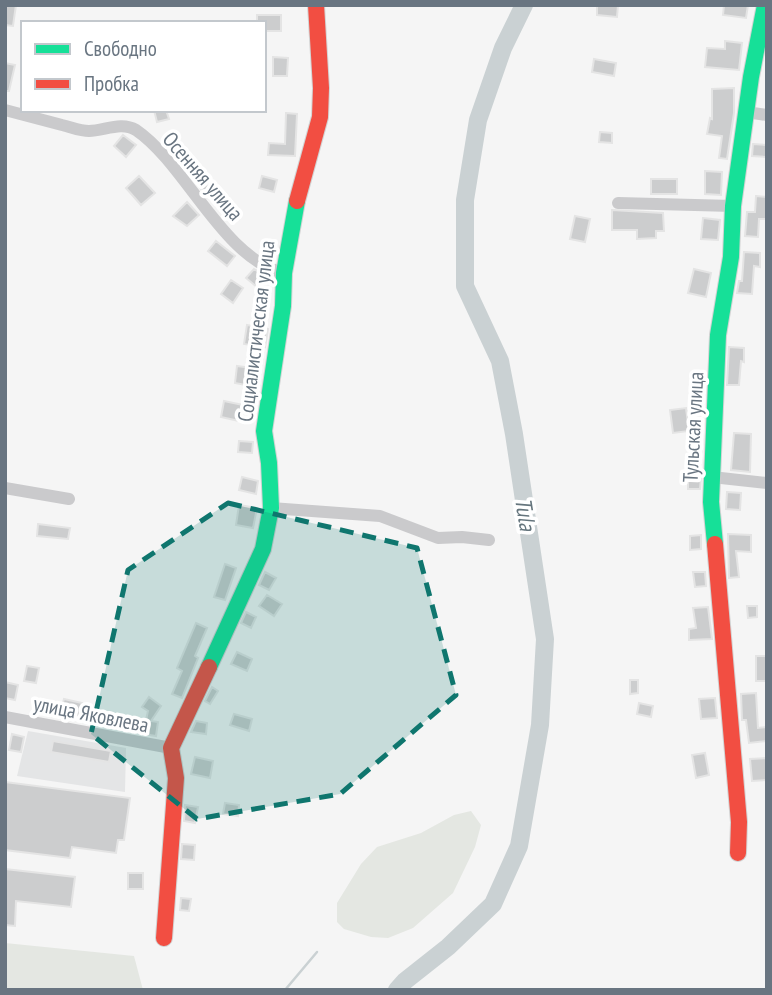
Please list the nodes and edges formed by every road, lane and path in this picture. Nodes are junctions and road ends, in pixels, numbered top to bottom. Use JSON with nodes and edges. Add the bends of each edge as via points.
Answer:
{"nodes":[{"id":1,"x":316,"y":5,"type":"edge"},
{"id":2,"x":765,"y":5,"type":"edge"},
{"id":3,"x":5,"y":110,"type":"edge"},
{"id":4,"x":746,"y":112,"type":"junction"},
{"id":5,"x":767,"y":115,"type":"edge"},
{"id":6,"x":618,"y":203,"type":"dead end"},
{"id":7,"x":733,"y":206,"type":"junction"},
{"id":8,"x":284,"y":273,"type":"junction"},
{"id":9,"x":712,"y":477,"type":"junction"},
{"id":10,"x":767,"y":483,"type":"edge"},
{"id":11,"x":5,"y":488,"type":"edge"},
{"id":12,"x":69,"y":499,"type":"dead end"},
{"id":13,"x":271,"y":508,"type":"junction"},
{"id":14,"x":489,"y":540,"type":"dead end"},
{"id":15,"x":5,"y":717,"type":"edge"},
{"id":16,"x":171,"y":748,"type":"junction"},
{"id":17,"x":738,"y":853,"type":"dead end"},
{"id":18,"x":164,"y":938,"type":"dead end"}],
"edges":[{"from":1,"to":8,"type":"street","name":"Социалистическая улица","via":[[320,117],[292,219]]},
{"from":2,"to":4,"type":"street","name":"Тульская улица"},
{"from":3,"to":8,"type":"street","name":"Осенняя улица","via":[[88,131],[134,128],[232,239],[268,270]]},
{"from":4,"to":5,"type":"street"},
{"from":4,"to":7,"type":"street","name":"Тульская улица"},
{"from":6,"to":7,"type":"street"},
{"from":7,"to":9,"type":"street","name":"Тульская улица","via":[[731,257],[719,335]]},
{"from":8,"to":13,"type":"street","name":"Социалистическая улица","via":[[264,431]]},
{"from":9,"to":10,"type":"street"},
{"from":9,"to":17,"type":"street","name":"Тульская улица"},
{"from":11,"to":12,"type":"street"},
{"from":13,"to":14,"type":"street","via":[[380,516],[438,538]]},
{"from":13,"to":16,"type":"street","name":"Социалистическая улица","via":[[263,549]]},
{"from":15,"to":16,"type":"street","name":"улица Яковлева"},
{"from":16,"to":18,"type":"street","via":[[176,778]]}]}
